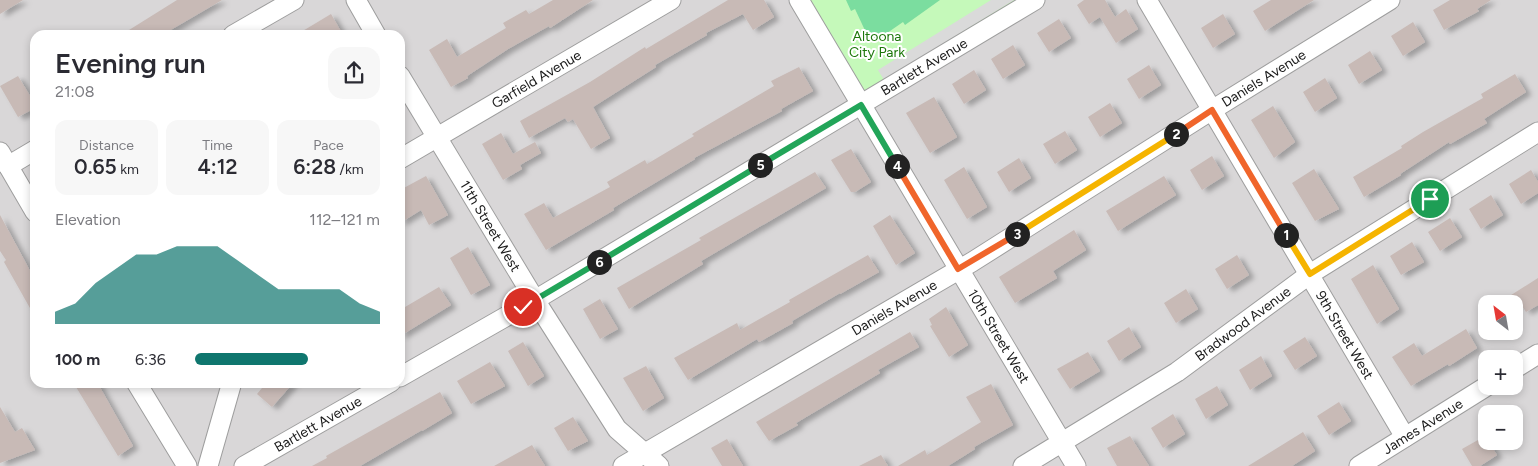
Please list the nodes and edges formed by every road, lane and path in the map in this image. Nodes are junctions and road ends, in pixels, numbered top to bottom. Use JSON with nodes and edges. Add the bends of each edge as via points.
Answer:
{"nodes":[{"id":1,"x":294,"y":0,"type":"edge"},
{"id":2,"x":356,"y":0,"type":"edge"},
{"id":3,"x":671,"y":0,"type":"edge"},
{"id":4,"x":799,"y":0,"type":"edge"},
{"id":5,"x":1035,"y":0,"type":"edge"},
{"id":6,"x":1147,"y":0,"type":"edge"},
{"id":7,"x":1390,"y":0,"type":"edge"},
{"id":8,"x":242,"y":30,"type":"edge"},
{"id":9,"x":373,"y":30,"type":"edge"},
{"id":10,"x":405,"y":85,"type":"edge"},
{"id":11,"x":861,"y":105,"type":"junction"},
{"id":12,"x":1212,"y":110,"type":"junction"},
{"id":13,"x":1538,"y":132,"type":"edge"},
{"id":14,"x":436,"y":138,"type":"junction"},
{"id":15,"x":30,"y":151,"type":"edge"},
{"id":16,"x":405,"y":156,"type":"edge"},
{"id":17,"x":4,"y":159,"type":"edge"},
{"id":18,"x":30,"y":203,"type":"edge"},
{"id":19,"x":958,"y":269,"type":"junction"},
{"id":20,"x":1310,"y":274,"type":"junction"},
{"id":21,"x":535,"y":300,"type":"junction"},
{"id":22,"x":1538,"y":354,"type":"edge"},
{"id":23,"x":1523,"y":364,"type":"edge"},
{"id":24,"x":405,"y":374,"type":"edge"},
{"id":25,"x":140,"y":388,"type":"edge"},
{"id":26,"x":230,"y":388,"type":"edge"},
{"id":27,"x":380,"y":388,"type":"edge"},
{"id":28,"x":1478,"y":392,"type":"edge"},
{"id":29,"x":1405,"y":437,"type":"junction"},
{"id":30,"x":1062,"y":442,"type":"junction"},
{"id":31,"x":644,"y":454,"type":"junction"},
{"id":32,"x":187,"y":466,"type":"edge"},
{"id":33,"x":208,"y":466,"type":"edge"},
{"id":34,"x":244,"y":466,"type":"edge"},
{"id":35,"x":623,"y":466,"type":"edge"},
{"id":36,"x":658,"y":466,"type":"edge"},
{"id":37,"x":1023,"y":466,"type":"edge"},
{"id":38,"x":1076,"y":466,"type":"edge"},
{"id":39,"x":1359,"y":466,"type":"edge"}],
"edges":[{"from":1,"to":8,"type":"street"},
{"from":2,"to":9,"type":"street"},
{"from":3,"to":14,"type":"street","name":"Garfield Avenue"},
{"from":4,"to":11,"type":"street","name":"10th Street West"},
{"from":5,"to":11,"type":"street","name":"Bartlett Avenue"},
{"from":6,"to":12,"type":"street","name":"9th Street West"},
{"from":7,"to":12,"type":"street","name":"Daniels Avenue"},
{"from":10,"to":14,"type":"street","name":"11th Street West"},
{"from":11,"to":19,"type":"street","name":"10th Street West"},
{"from":11,"to":21,"type":"street","name":"Bartlett Avenue"},
{"from":12,"to":19,"type":"street","name":"Daniels Avenue"},
{"from":12,"to":20,"type":"street","name":"9th Street West"},
{"from":13,"to":20,"type":"street","name":"Bradwood Avenue"},
{"from":14,"to":16,"type":"street","name":"Garfield Avenue"},
{"from":14,"to":21,"type":"street","name":"11th Street West"},
{"from":15,"to":17,"type":"street"},
{"from":17,"to":18,"type":"street"},
{"from":19,"to":30,"type":"street","name":"10th Street West"},
{"from":19,"to":31,"type":"street","name":"Daniels Avenue"},
{"from":20,"to":29,"type":"street","name":"9th Street West"},
{"from":20,"to":30,"type":"street","name":"Bradwood Avenue","via":[[1177,372]]},
{"from":21,"to":24,"type":"street","name":"Bartlett Avenue"},
{"from":21,"to":31,"type":"street","name":"11th Street West","via":[[618,429]]},
{"from":22,"to":23,"type":"street"},
{"from":25,"to":32,"type":"street"},
{"from":26,"to":33,"type":"street"},
{"from":27,"to":34,"type":"street","name":"Bartlett Avenue"},
{"from":28,"to":29,"type":"street","name":"James Avenue"},
{"from":29,"to":39,"type":"street","name":"James Avenue"},
{"from":30,"to":37,"type":"street","name":"Bradwood Avenue"},
{"from":30,"to":38,"type":"street","name":"10th Street West"},
{"from":31,"to":35,"type":"street","name":"Daniels Avenue"},
{"from":31,"to":36,"type":"street","name":"11th Street West"}]}
